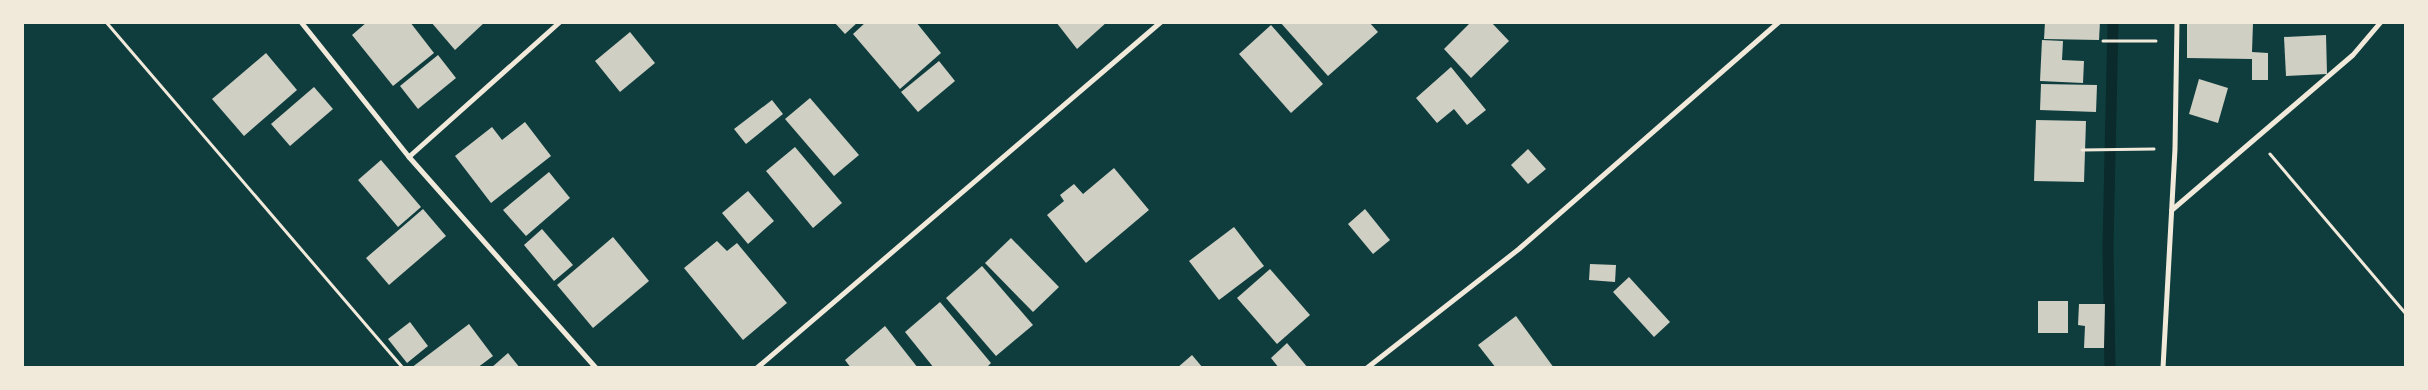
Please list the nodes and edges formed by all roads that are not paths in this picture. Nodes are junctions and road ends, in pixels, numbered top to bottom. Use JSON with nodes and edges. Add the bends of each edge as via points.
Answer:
{"nodes":[{"id":1,"x":301,"y":22,"type":"edge"},
{"id":2,"x":560,"y":22,"type":"edge"},
{"id":3,"x":1161,"y":22,"type":"edge"},
{"id":4,"x":1779,"y":22,"type":"edge"},
{"id":5,"x":2177,"y":22,"type":"edge"},
{"id":6,"x":2381,"y":22,"type":"edge"},
{"id":7,"x":409,"y":157,"type":"junction"},
{"id":8,"x":2172,"y":210,"type":"junction"},
{"id":9,"x":596,"y":368,"type":"edge"},
{"id":10,"x":757,"y":368,"type":"edge"},
{"id":11,"x":1367,"y":368,"type":"edge"},
{"id":12,"x":2163,"y":368,"type":"edge"}],
"edges":[{"from":1,"to":7,"type":"street"},
{"from":2,"to":7,"type":"street"},
{"from":3,"to":10,"type":"street"},
{"from":4,"to":11,"type":"street","via":[[1519,249]]},
{"from":5,"to":8,"type":"street"},
{"from":6,"to":8,"type":"street","via":[[2353,55]]},
{"from":7,"to":9,"type":"street"},
{"from":8,"to":12,"type":"street"}]}
